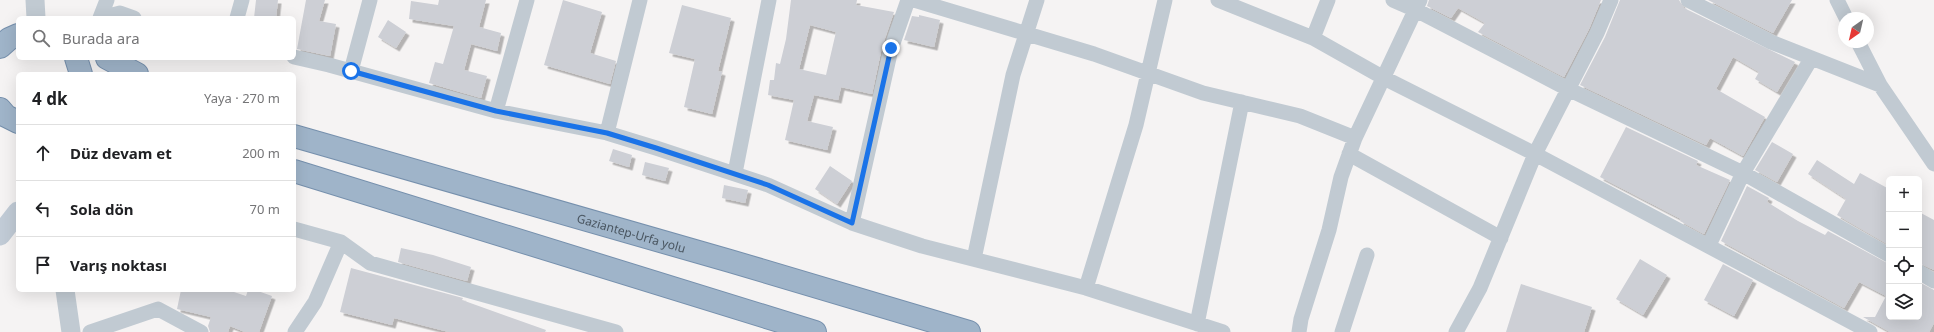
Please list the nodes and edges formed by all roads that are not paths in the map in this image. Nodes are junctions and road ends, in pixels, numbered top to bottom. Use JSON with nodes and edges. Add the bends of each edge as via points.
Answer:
{"nodes":[{"id":1,"x":35,"y":0,"type":"edge"},
{"id":2,"x":107,"y":0,"type":"edge"},
{"id":3,"x":242,"y":0,"type":"edge"},
{"id":4,"x":370,"y":0,"type":"edge"},
{"id":5,"x":527,"y":0,"type":"edge"},
{"id":6,"x":640,"y":0,"type":"edge"},
{"id":7,"x":769,"y":0,"type":"edge"},
{"id":8,"x":908,"y":0,"type":"edge"},
{"id":9,"x":914,"y":0,"type":"edge"},
{"id":10,"x":1037,"y":0,"type":"edge"},
{"id":11,"x":1165,"y":0,"type":"edge"},
{"id":12,"x":1218,"y":0,"type":"edge"},
{"id":13,"x":1328,"y":0,"type":"edge"},
{"id":14,"x":1393,"y":0,"type":"edge"},
{"id":15,"x":1611,"y":0,"type":"edge"},
{"id":16,"x":1688,"y":0,"type":"edge"},
{"id":17,"x":1837,"y":0,"type":"edge"},
{"id":18,"x":1418,"y":5,"type":"edge"},
{"id":19,"x":1843,"y":12,"type":"edge"},
{"id":20,"x":36,"y":16,"type":"edge"},
{"id":21,"x":102,"y":16,"type":"edge"},
{"id":22,"x":110,"y":16,"type":"edge"},
{"id":23,"x":127,"y":16,"type":"edge"},
{"id":24,"x":238,"y":16,"type":"edge"},
{"id":25,"x":0,"y":26,"type":"edge"},
{"id":26,"x":16,"y":29,"type":"edge"},
{"id":27,"x":1025,"y":33,"type":"junction"},
{"id":28,"x":16,"y":36,"type":"edge"},
{"id":29,"x":1313,"y":38,"type":"junction"},
{"id":30,"x":0,"y":47,"type":"edge"},
{"id":31,"x":1861,"y":48,"type":"edge"},
{"id":32,"x":296,"y":58,"type":"edge"},
{"id":33,"x":1812,"y":58,"type":"junction"},
{"id":34,"x":77,"y":60,"type":"edge"},
{"id":35,"x":111,"y":60,"type":"edge"},
{"id":36,"x":351,"y":71,"type":"junction"},
{"id":37,"x":80,"y":72,"type":"edge"},
{"id":38,"x":133,"y":72,"type":"edge"},
{"id":39,"x":1149,"y":73,"type":"junction"},
{"id":40,"x":1384,"y":78,"type":"junction"},
{"id":41,"x":1880,"y":85,"type":"junction"},
{"id":42,"x":1568,"y":89,"type":"junction"},
{"id":43,"x":1242,"y":102,"type":"junction"},
{"id":44,"x":0,"y":110,"type":"edge"},
{"id":45,"x":496,"y":111,"type":"junction"},
{"id":46,"x":16,"y":121,"type":"edge"},
{"id":47,"x":607,"y":133,"type":"junction"},
{"id":48,"x":296,"y":137,"type":"edge"},
{"id":49,"x":1355,"y":138,"type":"junction"},
{"id":50,"x":1349,"y":154,"type":"junction"},
{"id":51,"x":1535,"y":154,"type":"junction"},
{"id":52,"x":1934,"y":164,"type":"edge"},
{"id":53,"x":296,"y":172,"type":"edge"},
{"id":54,"x":735,"y":173,"type":"junction"},
{"id":55,"x":1743,"y":173,"type":"junction"},
{"id":56,"x":16,"y":214,"type":"edge"},
{"id":57,"x":852,"y":223,"type":"junction"},
{"id":58,"x":296,"y":230,"type":"edge"},
{"id":59,"x":0,"y":234,"type":"edge"},
{"id":60,"x":1501,"y":238,"type":"junction"},
{"id":61,"x":340,"y":242,"type":"junction"},
{"id":62,"x":1709,"y":245,"type":"junction"},
{"id":63,"x":1886,"y":253,"type":"edge"},
{"id":64,"x":1367,"y":255,"type":"dead end"},
{"id":65,"x":974,"y":259,"type":"junction"},
{"id":66,"x":1922,"y":274,"type":"edge"},
{"id":67,"x":1934,"y":281,"type":"edge"},
{"id":68,"x":1086,"y":288,"type":"junction"},
{"id":69,"x":65,"y":292,"type":"edge"},
{"id":70,"x":1197,"y":324,"type":"junction"},
{"id":71,"x":1849,"y":327,"type":"edge"},
{"id":72,"x":71,"y":332,"type":"edge"},
{"id":73,"x":90,"y":332,"type":"edge"},
{"id":74,"x":201,"y":332,"type":"edge"},
{"id":75,"x":295,"y":332,"type":"edge"},
{"id":76,"x":616,"y":332,"type":"edge"},
{"id":77,"x":815,"y":332,"type":"edge"},
{"id":78,"x":969,"y":332,"type":"edge"},
{"id":79,"x":1223,"y":332,"type":"edge"},
{"id":80,"x":1299,"y":332,"type":"edge"},
{"id":81,"x":1342,"y":332,"type":"edge"},
{"id":82,"x":1456,"y":332,"type":"edge"},
{"id":83,"x":1870,"y":332,"type":"edge"}],
"edges":[{"from":1,"to":20,"type":"street"},
{"from":2,"to":21,"type":"street"},
{"from":3,"to":24,"type":"street"},
{"from":4,"to":36,"type":"street"},
{"from":5,"to":45,"type":"street"},
{"from":6,"to":47,"type":"street"},
{"from":7,"to":54,"type":"street"},
{"from":8,"to":57,"type":"street","via":[[891,48]]},
{"from":9,"to":27,"type":"street"},
{"from":10,"to":27,"type":"street"},
{"from":11,"to":39,"type":"street"},
{"from":12,"to":29,"type":"street"},
{"from":13,"to":29,"type":"street"},
{"from":14,"to":18,"type":"street"},
{"from":15,"to":42,"type":"street"},
{"from":16,"to":33,"type":"street","via":[[1771,42]]},
{"from":17,"to":19,"type":"street"},
{"from":18,"to":40,"type":"street"},
{"from":18,"to":42,"type":"street"},
{"from":22,"to":23,"type":"street"},
{"from":25,"to":26,"type":"highway"},
{"from":27,"to":39,"type":"street"},
{"from":27,"to":65,"type":"street","via":[[1013,74]]},
{"from":28,"to":30,"type":"highway"},
{"from":29,"to":40,"type":"street"},
{"from":31,"to":41,"type":"street"},
{"from":32,"to":36,"type":"street"},
{"from":33,"to":41,"type":"street"},
{"from":33,"to":55,"type":"street"},
{"from":34,"to":37,"type":"highway"},
{"from":35,"to":38,"type":"highway"},
{"from":36,"to":45,"type":"street"},
{"from":39,"to":43,"type":"street","via":[[1203,92]]},
{"from":39,"to":68,"type":"street","via":[[1136,125]]},
{"from":40,"to":49,"type":"street"},
{"from":40,"to":51,"type":"street"},
{"from":41,"to":52,"type":"street"},
{"from":42,"to":51,"type":"street"},
{"from":42,"to":55,"type":"street"},
{"from":43,"to":49,"type":"street","via":[[1300,116]]},
{"from":43,"to":70,"type":"street"},
{"from":44,"to":46,"type":"highway"},
{"from":45,"to":47,"type":"street"},
{"from":47,"to":54,"type":"street"},
{"from":48,"to":78,"type":"highway","name":"Gaziantep-Urfa yolu"},
{"from":49,"to":50,"type":"street"},
{"from":50,"to":60,"type":"street"},
{"from":50,"to":80,"type":"street"},
{"from":51,"to":60,"type":"street"},
{"from":51,"to":62,"type":"street"},
{"from":53,"to":77,"type":"highway"},
{"from":54,"to":57,"type":"street"},
{"from":55,"to":62,"type":"street"},
{"from":55,"to":63,"type":"street"},
{"from":56,"to":59,"type":"main road"},
{"from":57,"to":65,"type":"street","via":[[922,246]]},
{"from":58,"to":61,"type":"street"},
{"from":60,"to":82,"type":"street","via":[[1480,288]]},
{"from":61,"to":75,"type":"street","via":[[315,302]]},
{"from":61,"to":76,"type":"street","via":[[370,263]]},
{"from":62,"to":71,"type":"street"},
{"from":64,"to":81,"type":"street"},
{"from":65,"to":68,"type":"street"},
{"from":66,"to":67,"type":"street"},
{"from":68,"to":70,"type":"street"},
{"from":69,"to":72,"type":"street"},
{"from":70,"to":79,"type":"street"},
{"from":71,"to":83,"type":"street"},
{"from":73,"to":74,"type":"street","via":[[158,309]]}]}
